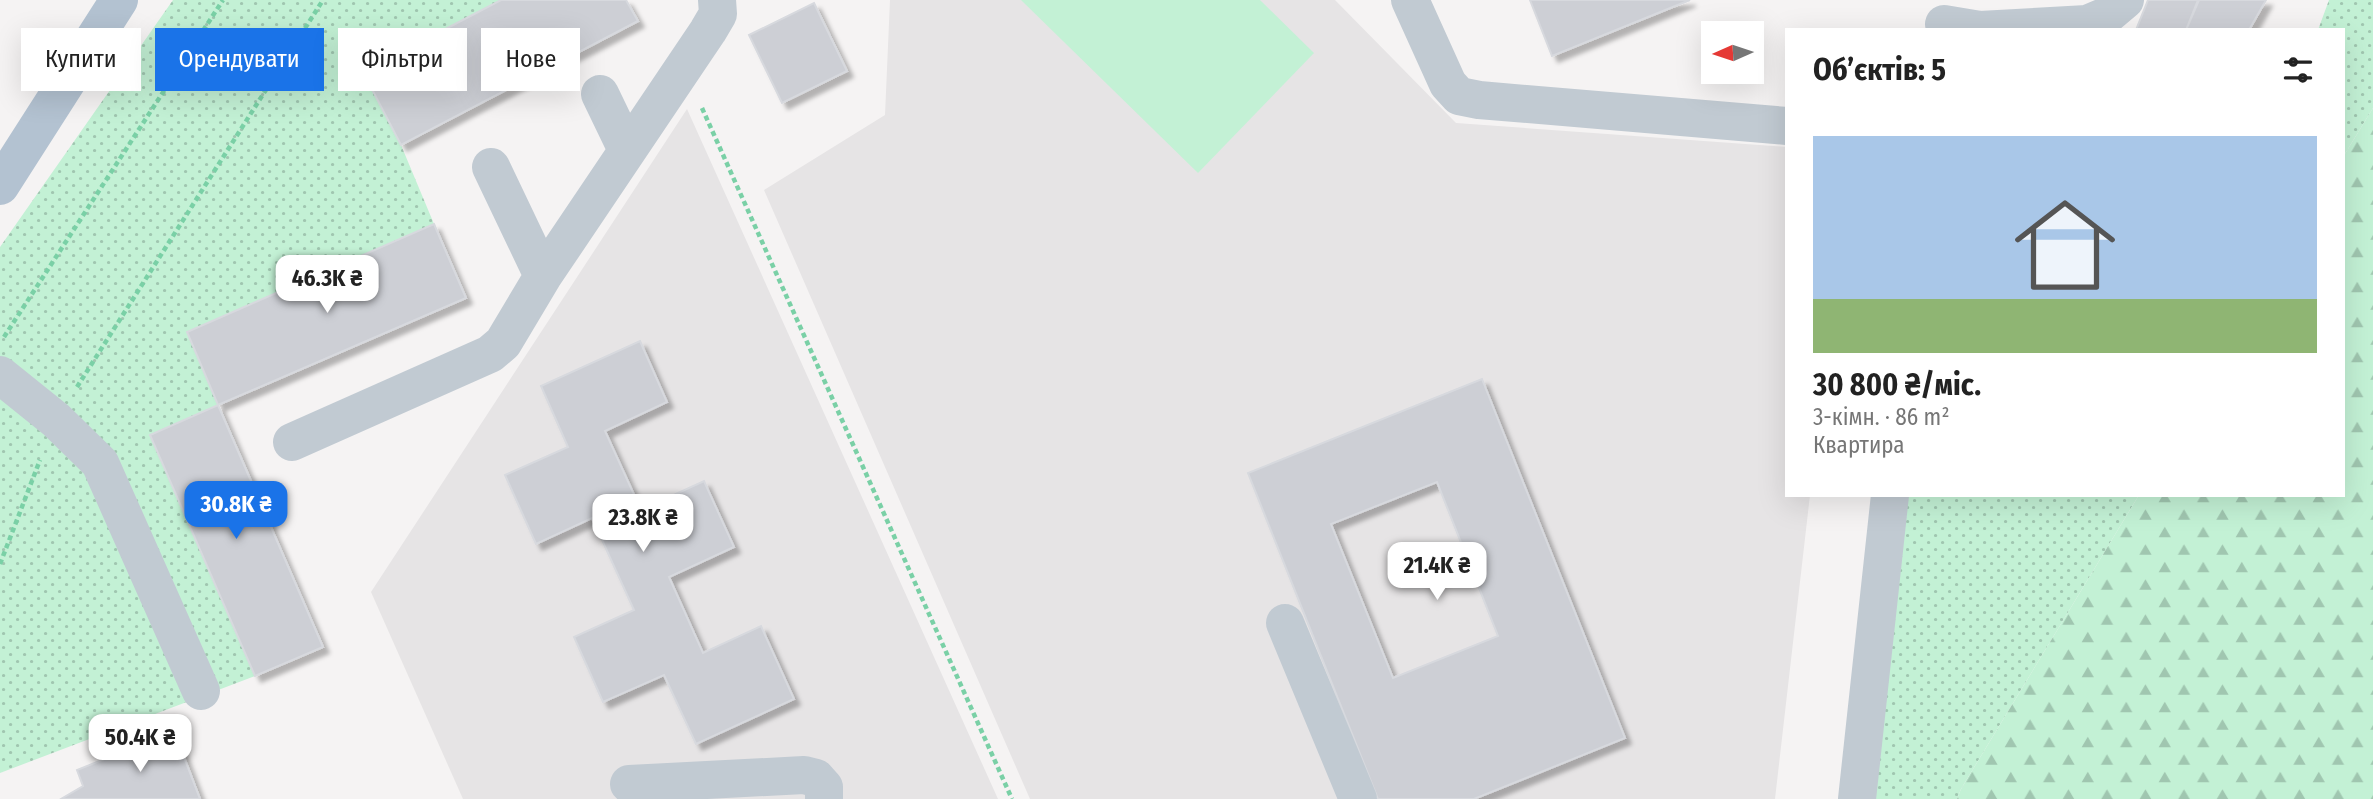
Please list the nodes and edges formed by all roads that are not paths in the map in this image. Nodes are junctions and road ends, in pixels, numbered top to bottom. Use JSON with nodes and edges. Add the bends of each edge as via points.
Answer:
{"nodes":[{"id":1,"x":119,"y":0,"type":"edge"},
{"id":2,"x":717,"y":0,"type":"edge"},
{"id":3,"x":1410,"y":0,"type":"edge"},
{"id":4,"x":2113,"y":5,"type":"edge"},
{"id":5,"x":1944,"y":18,"type":"edge"},
{"id":6,"x":1974,"y":28,"type":"edge"},
{"id":7,"x":2016,"y":28,"type":"edge"},
{"id":8,"x":600,"y":94,"type":"dead end"},
{"id":9,"x":1785,"y":126,"type":"edge"},
{"id":10,"x":627,"y":150,"type":"junction"},
{"id":11,"x":491,"y":167,"type":"dead end"},
{"id":12,"x":0,"y":186,"type":"edge"},
{"id":13,"x":543,"y":276,"type":"junction"},
{"id":14,"x":0,"y":375,"type":"edge"},
{"id":15,"x":292,"y":442,"type":"dead end"},
{"id":16,"x":1890,"y":497,"type":"edge"},
{"id":17,"x":1285,"y":623,"type":"dead end"},
{"id":18,"x":201,"y":691,"type":"dead end"},
{"id":19,"x":629,"y":785,"type":"dead end"},
{"id":20,"x":824,"y":799,"type":"edge"},
{"id":21,"x":1358,"y":799,"type":"edge"},
{"id":22,"x":1857,"y":799,"type":"edge"}],
"edges":[{"from":1,"to":12,"type":"main road"},
{"from":2,"to":10,"type":"lane","via":[[718,14]]},
{"from":3,"to":9,"type":"lane","via":[[1448,84],[1460,96]]},
{"from":4,"to":7,"type":"lane","via":[[2087,24]]},
{"from":5,"to":6,"type":"lane"},
{"from":8,"to":10,"type":"lane"},
{"from":10,"to":13,"type":"lane"},
{"from":11,"to":13,"type":"lane"},
{"from":13,"to":15,"type":"lane","via":[[503,343],[490,354]]},
{"from":14,"to":18,"type":"lane","via":[[100,463]]},
{"from":16,"to":22,"type":"lane"},
{"from":17,"to":21,"type":"lane"},
{"from":19,"to":20,"type":"lane","via":[[804,775],[816,778],[824,787]]}]}
